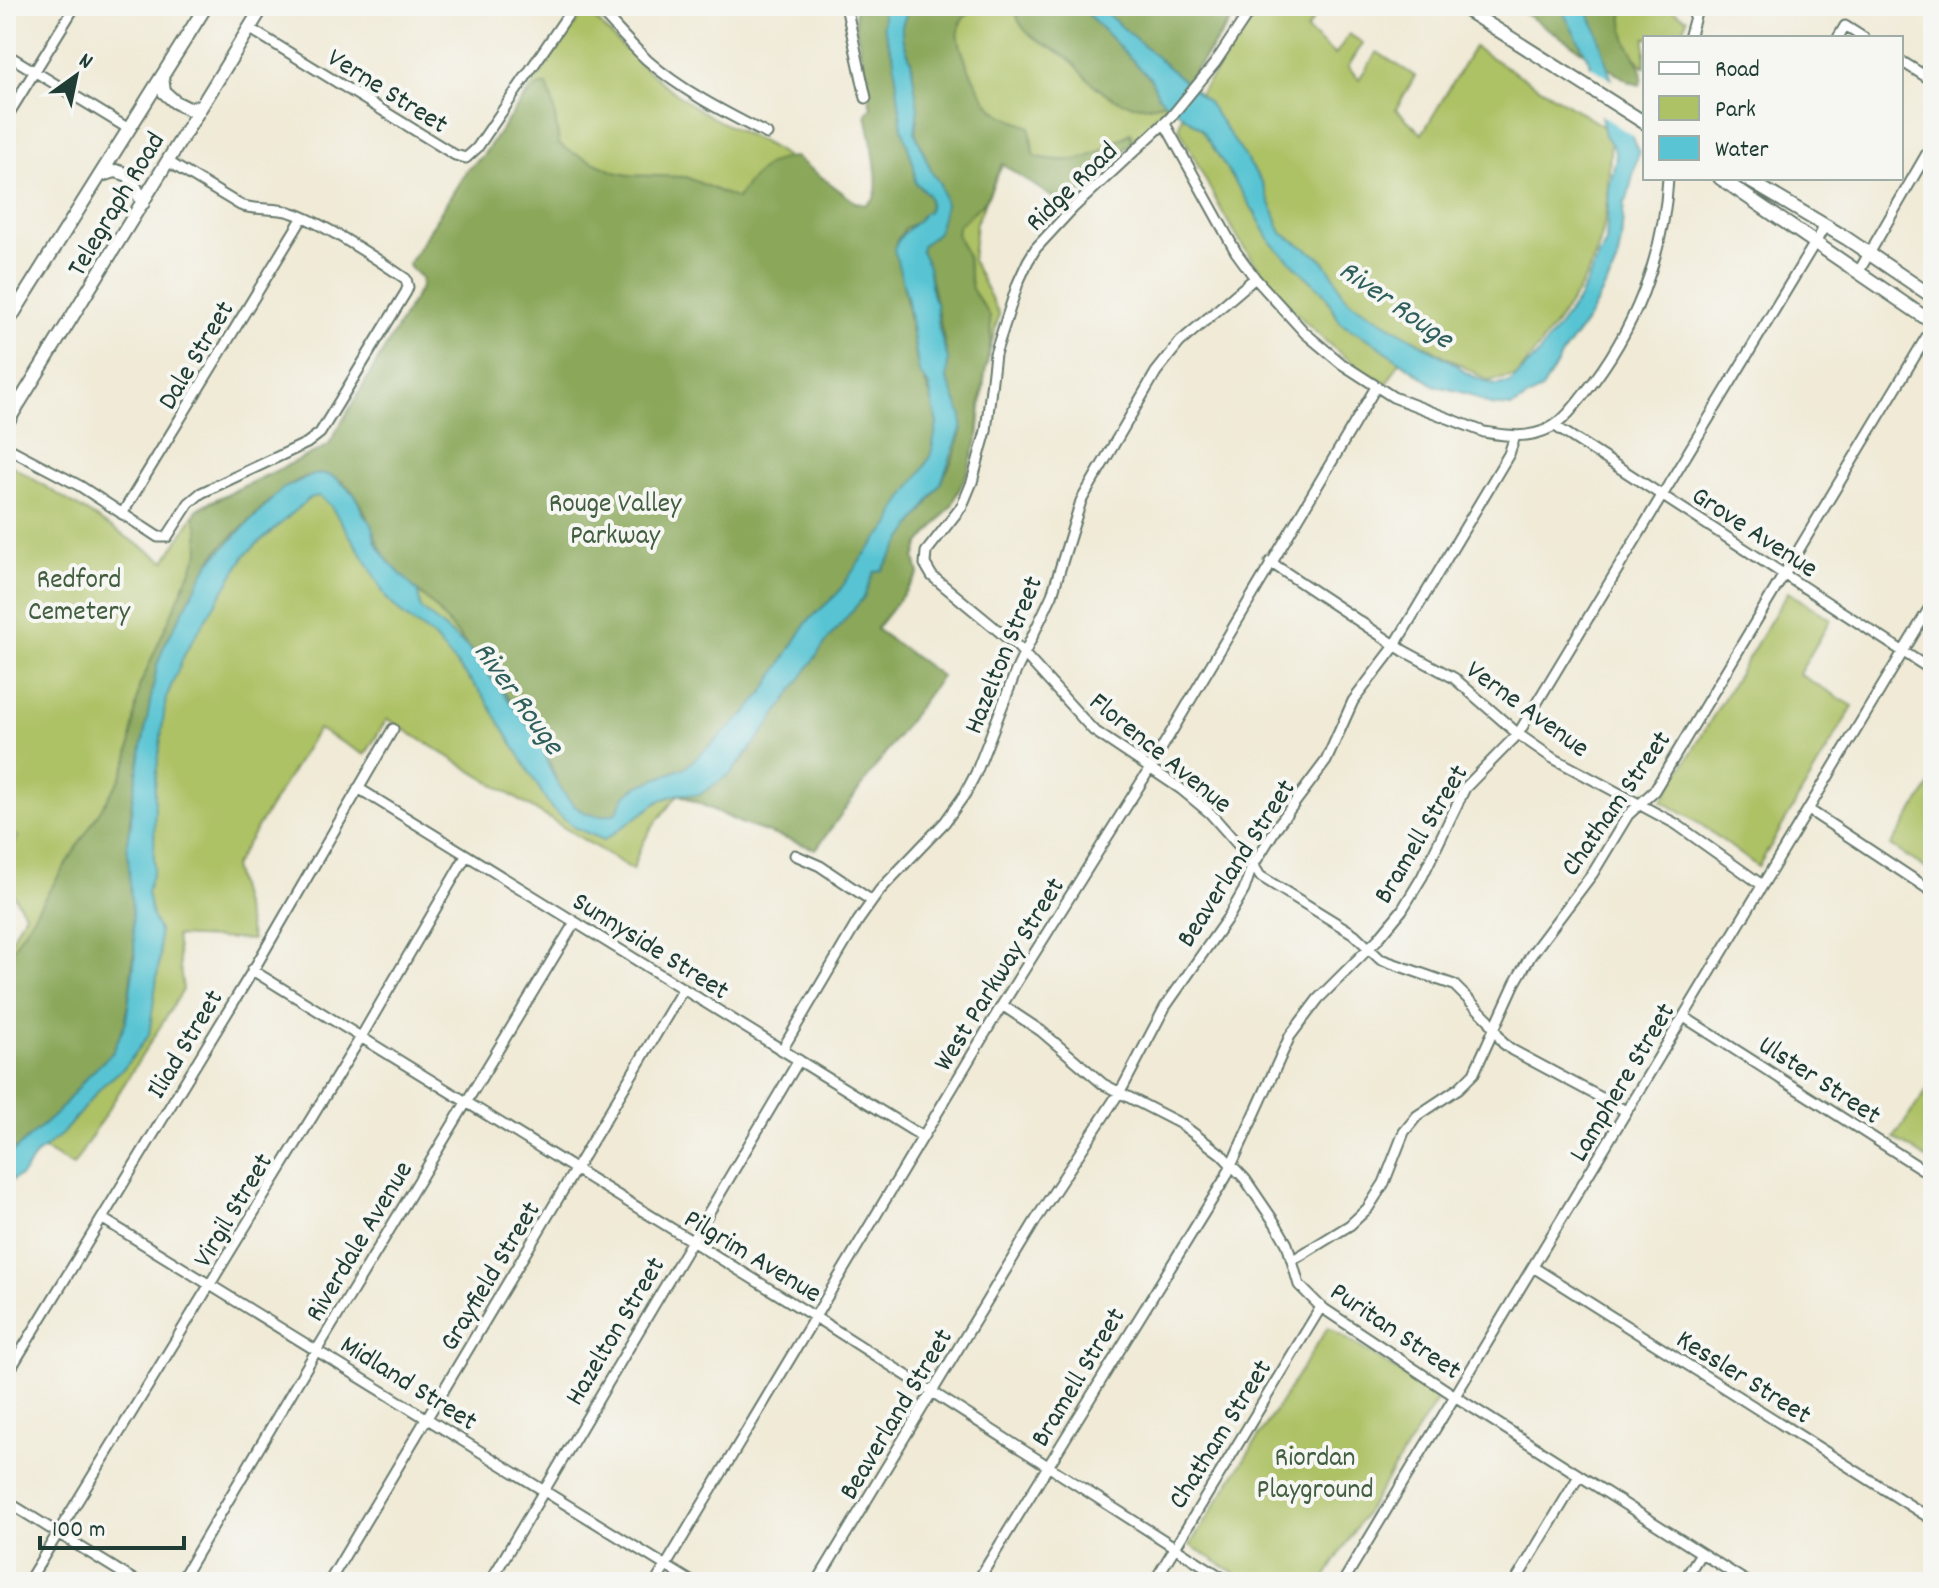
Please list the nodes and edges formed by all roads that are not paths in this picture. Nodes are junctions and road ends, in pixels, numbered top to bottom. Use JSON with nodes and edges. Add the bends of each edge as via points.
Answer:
{"nodes":[{"id":1,"x":75,"y":6,"type":"edge"},
{"id":2,"x":206,"y":6,"type":"edge"},
{"id":3,"x":263,"y":6,"type":"edge"},
{"id":4,"x":574,"y":6,"type":"edge"},
{"id":5,"x":596,"y":6,"type":"edge"},
{"id":6,"x":846,"y":6,"type":"edge"},
{"id":7,"x":1253,"y":6,"type":"edge"},
{"id":8,"x":1460,"y":6,"type":"edge"},
{"id":9,"x":1698,"y":6,"type":"edge"},
{"id":10,"x":249,"y":28,"type":"junction"},
{"id":11,"x":1690,"y":36,"type":"edge"},
{"id":12,"x":1839,"y":36,"type":"edge"},
{"id":13,"x":1861,"y":36,"type":"edge"},
{"id":14,"x":6,"y":54,"type":"edge"},
{"id":15,"x":1903,"y":62,"type":"edge"},
{"id":16,"x":35,"y":72,"type":"junction"},
{"id":17,"x":162,"y":76,"type":"junction"},
{"id":18,"x":1933,"y":81,"type":"edge"},
{"id":19,"x":866,"y":98,"type":"dead end"},
{"id":20,"x":201,"y":106,"type":"junction"},
{"id":21,"x":6,"y":118,"type":"edge"},
{"id":22,"x":1167,"y":121,"type":"junction"},
{"id":23,"x":1643,"y":122,"type":"edge"},
{"id":24,"x":129,"y":129,"type":"junction"},
{"id":25,"x":767,"y":134,"type":"dead end"},
{"id":26,"x":1932,"y":147,"type":"edge"},
{"id":27,"x":167,"y":161,"type":"junction"},
{"id":28,"x":101,"y":175,"type":"junction"},
{"id":29,"x":1668,"y":180,"type":"edge"},
{"id":30,"x":1723,"y":180,"type":"edge"},
{"id":31,"x":1753,"y":180,"type":"edge"},
{"id":32,"x":1748,"y":197,"type":"junction"},
{"id":33,"x":143,"y":203,"type":"junction"},
{"id":34,"x":303,"y":217,"type":"junction"},
{"id":35,"x":1825,"y":226,"type":"junction"},
{"id":36,"x":1815,"y":242,"type":"junction"},
{"id":37,"x":1869,"y":254,"type":"junction"},
{"id":38,"x":1859,"y":271,"type":"junction"},
{"id":39,"x":1255,"y":278,"type":"junction"},
{"id":40,"x":1933,"y":297,"type":"edge"},
{"id":41,"x":1933,"y":324,"type":"edge"},
{"id":42,"x":6,"y":325,"type":"edge"},
{"id":43,"x":1376,"y":387,"type":"junction"},
{"id":44,"x":6,"y":424,"type":"edge"},
{"id":45,"x":1555,"y":426,"type":"junction"},
{"id":46,"x":1515,"y":436,"type":"junction"},
{"id":47,"x":6,"y":447,"type":"edge"},
{"id":48,"x":1663,"y":496,"type":"junction"},
{"id":49,"x":122,"y":514,"type":"junction"},
{"id":50,"x":925,"y":556,"type":"joint"},
{"id":51,"x":1270,"y":562,"type":"junction"},
{"id":52,"x":1783,"y":573,"type":"junction"},
{"id":53,"x":1933,"y":602,"type":"edge"},
{"id":54,"x":1395,"y":645,"type":"junction"},
{"id":55,"x":1903,"y":652,"type":"junction"},
{"id":56,"x":1025,"y":653,"type":"junction"},
{"id":57,"x":1933,"y":671,"type":"edge"},
{"id":58,"x":393,"y":729,"type":"dead end"},
{"id":59,"x":1518,"y":734,"type":"junction"},
{"id":60,"x":1149,"y":768,"type":"junction"},
{"id":61,"x":358,"y":788,"type":"junction"},
{"id":62,"x":1641,"y":805,"type":"junction"},
{"id":63,"x":1809,"y":810,"type":"junction"},
{"id":64,"x":795,"y":855,"type":"dead end"},
{"id":65,"x":466,"y":856,"type":"junction"},
{"id":66,"x":1253,"y":866,"type":"junction"},
{"id":67,"x":1762,"y":885,"type":"junction"},
{"id":68,"x":1933,"y":892,"type":"edge"},
{"id":69,"x":872,"y":901,"type":"junction"},
{"id":70,"x":575,"y":922,"type":"junction"},
{"id":71,"x":1369,"y":948,"type":"junction"},
{"id":72,"x":252,"y":970,"type":"junction"},
{"id":73,"x":683,"y":989,"type":"junction"},
{"id":74,"x":1002,"y":1005,"type":"junction"},
{"id":75,"x":1684,"y":1017,"type":"junction"},
{"id":76,"x":1495,"y":1030,"type":"junction"},
{"id":77,"x":361,"y":1037,"type":"junction"},
{"id":78,"x":782,"y":1050,"type":"junction"},
{"id":79,"x":799,"y":1060,"type":"junction"},
{"id":80,"x":1118,"y":1093,"type":"junction"},
{"id":81,"x":466,"y":1102,"type":"junction"},
{"id":82,"x":1626,"y":1111,"type":"junction"},
{"id":83,"x":923,"y":1137,"type":"junction"},
{"id":84,"x":1233,"y":1165,"type":"junction"},
{"id":85,"x":576,"y":1170,"type":"junction"},
{"id":86,"x":1933,"y":1176,"type":"edge"},
{"id":87,"x":103,"y":1219,"type":"junction"},
{"id":88,"x":691,"y":1241,"type":"junction"},
{"id":89,"x":1293,"y":1260,"type":"junction"},
{"id":90,"x":1533,"y":1267,"type":"junction"},
{"id":91,"x":211,"y":1284,"type":"junction"},
{"id":92,"x":1321,"y":1307,"type":"junction"},
{"id":93,"x":815,"y":1317,"type":"junction"},
{"id":94,"x":317,"y":1349,"type":"junction"},
{"id":95,"x":6,"y":1376,"type":"edge"},
{"id":96,"x":933,"y":1391,"type":"junction"},
{"id":97,"x":1456,"y":1395,"type":"junction"},
{"id":98,"x":428,"y":1418,"type":"junction"},
{"id":99,"x":1047,"y":1465,"type":"junction"},
{"id":100,"x":1579,"y":1476,"type":"junction"},
{"id":101,"x":544,"y":1490,"type":"junction"},
{"id":102,"x":6,"y":1501,"type":"edge"},
{"id":103,"x":1933,"y":1520,"type":"edge"},
{"id":104,"x":59,"y":1534,"type":"junction"},
{"id":105,"x":1174,"y":1547,"type":"junction"},
{"id":106,"x":1701,"y":1553,"type":"junction"},
{"id":107,"x":666,"y":1565,"type":"junction"},
{"id":108,"x":28,"y":1582,"type":"edge"},
{"id":109,"x":137,"y":1582,"type":"edge"},
{"id":110,"x":180,"y":1582,"type":"edge"},
{"id":111,"x":329,"y":1582,"type":"edge"},
{"id":112,"x":490,"y":1582,"type":"edge"},
{"id":113,"x":656,"y":1582,"type":"edge"},
{"id":114,"x":692,"y":1582,"type":"edge"},
{"id":115,"x":817,"y":1582,"type":"edge"},
{"id":116,"x":977,"y":1582,"type":"edge"},
{"id":117,"x":1154,"y":1582,"type":"edge"},
{"id":118,"x":1229,"y":1582,"type":"edge"},
{"id":119,"x":1343,"y":1582,"type":"edge"},
{"id":120,"x":1515,"y":1582,"type":"edge"},
{"id":121,"x":1683,"y":1582,"type":"edge"},
{"id":122,"x":1747,"y":1582,"type":"edge"}],
"edges":[{"from":1,"to":16,"type":"street"},
{"from":2,"to":17,"type":"main road","name":"Telegraph Road"},
{"from":3,"to":10,"type":"main road","name":"Telegraph Road"},
{"from":4,"to":10,"type":"street","name":"Verne Street","via":[[466,158]]},
{"from":5,"to":25,"type":"street","via":[[670,78]]},
{"from":6,"to":19,"type":"street"},
{"from":7,"to":22,"type":"street","name":"Ridge Road"},
{"from":8,"to":23,"type":"main road"},
{"from":9,"to":11,"type":"street"},
{"from":10,"to":20,"type":"main road","name":"Telegraph Road"},
{"from":12,"to":13,"type":"street","via":[[1845,26]]},
{"from":14,"to":16,"type":"street"},
{"from":15,"to":18,"type":"street"},
{"from":16,"to":21,"type":"street"},
{"from":16,"to":24,"type":"street"},
{"from":17,"to":20,"type":"main road","via":[[164,92],[175,102],[189,109]]},
{"from":17,"to":24,"type":"main road","name":"Telegraph Road"},
{"from":20,"to":27,"type":"main road","name":"Telegraph Road"},
{"from":22,"to":39,"type":"street"},
{"from":22,"to":50,"type":"street","name":"Ridge Road","via":[[1073,208],[1028,261],[995,354],[986,431],[972,482],[962,506]]},
{"from":24,"to":28,"type":"main road","name":"Telegraph Road"},
{"from":26,"to":37,"type":"street"},
{"from":27,"to":33,"type":"main road","name":"Telegraph Road"},
{"from":27,"to":34,"type":"street","via":[[240,205]]},
{"from":28,"to":33,"type":"main road","via":[[129,175]]},
{"from":28,"to":42,"type":"main road","name":"Telegraph Road"},
{"from":29,"to":45,"type":"street","via":[[1659,246],[1629,324],[1601,373]]},
{"from":30,"to":32,"type":"main road"},
{"from":31,"to":32,"type":"street"},
{"from":31,"to":35,"type":"main road"},
{"from":32,"to":36,"type":"main road"},
{"from":33,"to":44,"type":"main road","name":"Telegraph Road"},
{"from":34,"to":49,"type":"street","name":"Dale Street"},
{"from":34,"to":49,"type":"street","via":[[402,276],[408,283],[406,292],[320,433],[201,493],[162,539]]},
{"from":35,"to":36,"type":"street","name":"Bramell Street"},
{"from":35,"to":37,"type":"main road"},
{"from":36,"to":38,"type":"main road"},
{"from":36,"to":48,"type":"street","name":"Bramell Street"},
{"from":37,"to":38,"type":"street"},
{"from":37,"to":40,"type":"main road"},
{"from":38,"to":41,"type":"main road"},
{"from":39,"to":43,"type":"street","via":[[1305,333]]},
{"from":39,"to":56,"type":"street","name":"Hazelton Street","via":[[1180,342],[1156,372],[1081,501],[1052,595]]},
{"from":41,"to":52,"type":"street","name":"Chatham Street"},
{"from":43,"to":46,"type":"street","via":[[1484,432]]},
{"from":43,"to":51,"type":"street","name":"West Parkway Street"},
{"from":45,"to":46,"type":"street"},
{"from":45,"to":48,"type":"street","name":"Grove Avenue"},
{"from":46,"to":54,"type":"street","name":"Beaverland Street"},
{"from":47,"to":49,"type":"street"},
{"from":48,"to":52,"type":"street","name":"Grove Avenue"},
{"from":48,"to":59,"type":"street","name":"Bramell Street"},
{"from":50,"to":56,"type":"street","name":"Florence Avenue","via":[[932,576]]},
{"from":51,"to":54,"type":"street","name":"Verne Avenue"},
{"from":51,"to":60,"type":"street","name":"West Parkway Street"},
{"from":52,"to":55,"type":"street","name":"Grove Avenue"},
{"from":52,"to":62,"type":"street","name":"Chatham Street"},
{"from":53,"to":55,"type":"street","name":"Lamphere Street"},
{"from":54,"to":59,"type":"street","name":"Verne Avenue","via":[[1454,678]]},
{"from":54,"to":66,"type":"street","name":"Beaverland Street","via":[[1360,690],[1326,761]]},
{"from":55,"to":57,"type":"street","name":"Grove Avenue"},
{"from":55,"to":63,"type":"street","name":"Lamphere Street"},
{"from":56,"to":60,"type":"street","name":"Florence Avenue","via":[[1093,730]]},
{"from":56,"to":69,"type":"street","name":"Hazelton Street","via":[[965,794]]},
{"from":58,"to":61,"type":"street","name":"Iliad Street"},
{"from":59,"to":62,"type":"street","name":"Verne Avenue"},
{"from":59,"to":71,"type":"street","name":"Bramell Street","via":[[1465,788],[1422,877]]},
{"from":60,"to":66,"type":"street","name":"Florence Avenue","via":[[1210,813]]},
{"from":60,"to":74,"type":"street","name":"West Parkway Street"},
{"from":61,"to":65,"type":"street","name":"Sunnyside Street"},
{"from":61,"to":72,"type":"street","name":"Iliad Street"},
{"from":62,"to":67,"type":"street","name":"Verne Avenue"},
{"from":62,"to":76,"type":"street","name":"Chatham Street","via":[[1628,815],[1593,873],[1531,955]]},
{"from":63,"to":67,"type":"street","name":"Lamphere Street"},
{"from":63,"to":68,"type":"street"},
{"from":64,"to":69,"type":"street"},
{"from":65,"to":70,"type":"street","name":"Sunnyside Street"},
{"from":65,"to":77,"type":"street","name":"Virgil Street"},
{"from":66,"to":71,"type":"street","name":"Florence Avenue","via":[[1260,876]]},
{"from":66,"to":80,"type":"street","name":"Beaverland Street","via":[[1229,916],[1165,1007]]},
{"from":67,"to":75,"type":"street","name":"Lamphere Street"},
{"from":69,"to":78,"type":"street","name":"Hazelton Street"},
{"from":70,"to":73,"type":"street","name":"Sunnyside Street"},
{"from":70,"to":81,"type":"street","name":"Riverdale Avenue"},
{"from":71,"to":76,"type":"street","name":"Florence Avenue","via":[[1380,959],[1454,985]]},
{"from":71,"to":84,"type":"street","name":"Bramell Street","via":[[1290,1036]]},
{"from":72,"to":77,"type":"street","name":"Pilgrim Avenue"},
{"from":72,"to":87,"type":"street","name":"Iliad Street"},
{"from":73,"to":78,"type":"street","name":"Sunnyside Street"},
{"from":73,"to":85,"type":"street","name":"Grayfield Street"},
{"from":74,"to":80,"type":"street","name":"Puritan Street"},
{"from":74,"to":83,"type":"street","name":"West Parkway Street"},
{"from":75,"to":82,"type":"street","name":"Lamphere Street"},
{"from":75,"to":86,"type":"street","name":"Ulster Street"},
{"from":76,"to":82,"type":"street","name":"Florence Avenue","via":[[1524,1058]]},
{"from":76,"to":89,"type":"street","name":"Chatham Street","via":[[1474,1073],[1404,1132],[1368,1208]]},
{"from":77,"to":81,"type":"street","name":"Pilgrim Avenue"},
{"from":77,"to":91,"type":"street","name":"Virgil Street"},
{"from":78,"to":79,"type":"street","name":"Sunnyside Street"},
{"from":79,"to":83,"type":"street","name":"Sunnyside Street"},
{"from":79,"to":88,"type":"street","name":"Hazelton Street"},
{"from":80,"to":84,"type":"street","name":"Puritan Street","via":[[1193,1131]]},
{"from":80,"to":96,"type":"street","name":"Beaverland Street"},
{"from":81,"to":85,"type":"street","name":"Pilgrim Avenue"},
{"from":81,"to":94,"type":"street","name":"Riverdale Avenue"},
{"from":82,"to":90,"type":"street","name":"Lamphere Street"},
{"from":83,"to":93,"type":"street","name":"West Parkway Street"},
{"from":84,"to":89,"type":"street","name":"Puritan Street","via":[[1275,1223]]},
{"from":84,"to":99,"type":"street","name":"Bramell Street"},
{"from":85,"to":88,"type":"street","name":"Pilgrim Avenue"},
{"from":85,"to":98,"type":"street","name":"Grayfield Street"},
{"from":87,"to":91,"type":"street","name":"Midland Street"},
{"from":87,"to":95,"type":"street","name":"Iliad Street"},
{"from":88,"to":93,"type":"street","name":"Pilgrim Avenue"},
{"from":88,"to":101,"type":"street","name":"Hazelton Street"},
{"from":89,"to":92,"type":"street","name":"Puritan Street","via":[[1299,1285]]},
{"from":90,"to":97,"type":"street","name":"Lamphere Street"},
{"from":90,"to":103,"type":"street","name":"Kessler Street"},
{"from":91,"to":94,"type":"street","name":"Midland Street"},
{"from":91,"to":104,"type":"street","name":"Virgil Street"},
{"from":92,"to":97,"type":"street","name":"Puritan Street"},
{"from":92,"to":105,"type":"street","name":"Chatham Street"},
{"from":93,"to":96,"type":"street","name":"Pilgrim Avenue"},
{"from":93,"to":107,"type":"street","name":"West Parkway Street"},
{"from":94,"to":98,"type":"street","name":"Midland Street"},
{"from":94,"to":110,"type":"street","name":"Riverdale Avenue"},
{"from":96,"to":99,"type":"street","name":"Pilgrim Avenue"},
{"from":96,"to":115,"type":"street","name":"Beaverland Street"},
{"from":97,"to":100,"type":"street","name":"Puritan Street"},
{"from":97,"to":119,"type":"street","name":"Lamphere Street"},
{"from":98,"to":101,"type":"street","name":"Midland Street"},
{"from":98,"to":111,"type":"street","name":"Grayfield Street"},
{"from":99,"to":105,"type":"street","name":"Pilgrim Avenue"},
{"from":99,"to":116,"type":"street","name":"Bramell Street"},
{"from":100,"to":106,"type":"street","name":"Puritan Street"},
{"from":100,"to":120,"type":"street"},
{"from":101,"to":107,"type":"street","name":"Midland Street"},
{"from":101,"to":112,"type":"street","name":"Hazelton Street"},
{"from":102,"to":104,"type":"street"},
{"from":104,"to":108,"type":"street","name":"Virgil Street"},
{"from":104,"to":109,"type":"street"},
{"from":105,"to":117,"type":"street","name":"Chatham Street"},
{"from":105,"to":118,"type":"street","name":"Pilgrim Avenue"},
{"from":106,"to":121,"type":"street"},
{"from":106,"to":122,"type":"street","name":"Puritan Street"},
{"from":107,"to":113,"type":"street","name":"West Parkway Street"},
{"from":107,"to":114,"type":"street","name":"Midland Street"}]}
